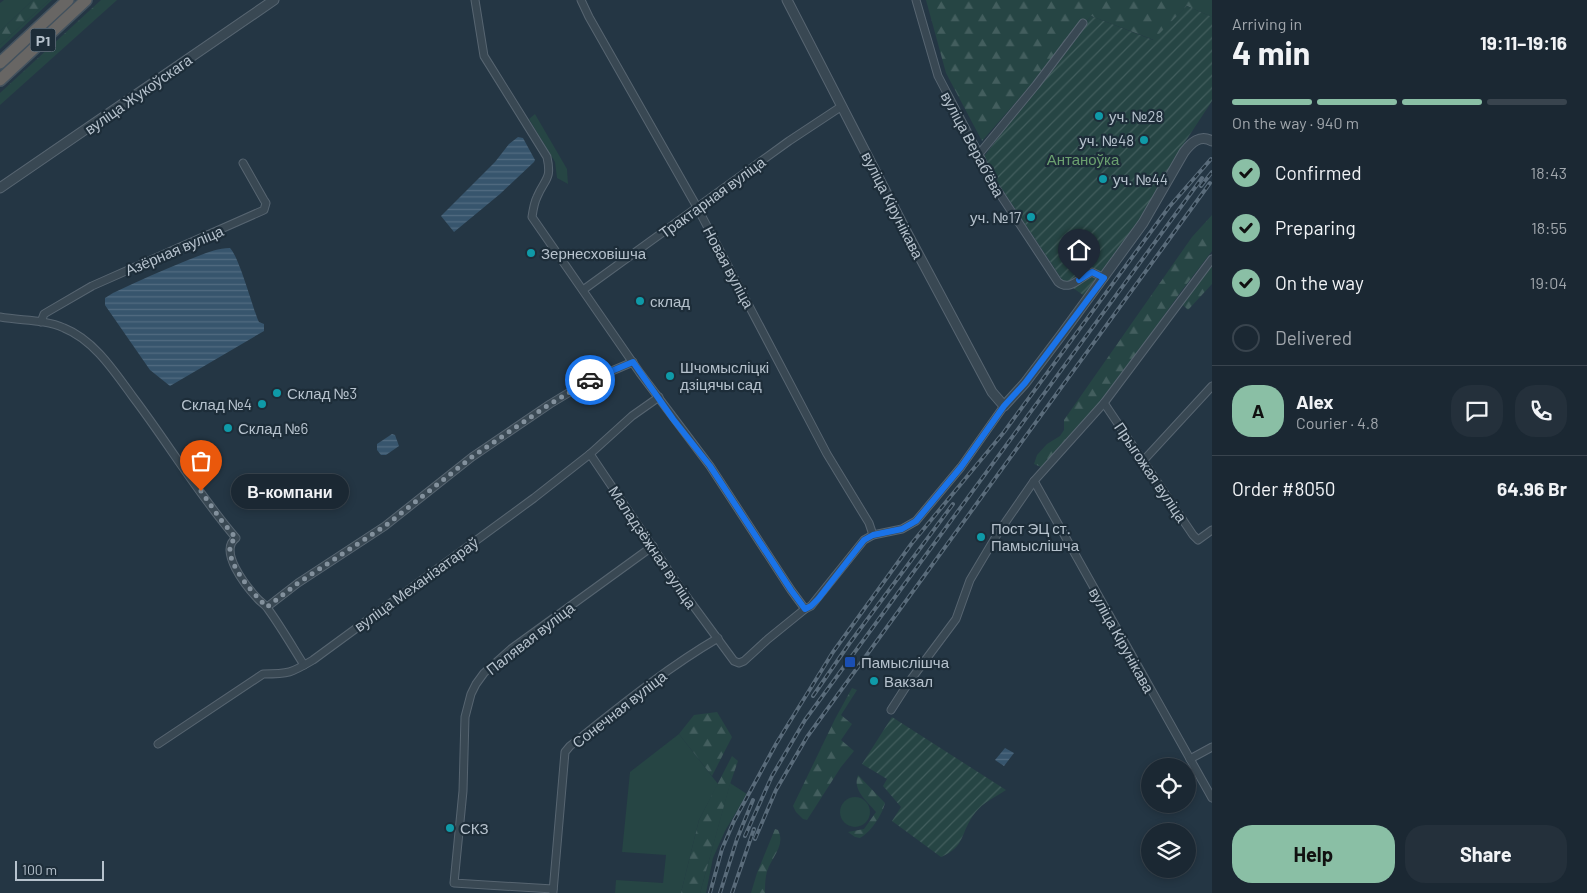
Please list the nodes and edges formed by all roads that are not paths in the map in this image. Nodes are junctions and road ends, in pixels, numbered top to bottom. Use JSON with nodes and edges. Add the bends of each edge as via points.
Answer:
{"nodes":[{"id":1,"x":68,"y":0,"type":"edge"},
{"id":2,"x":86,"y":0,"type":"edge"},
{"id":3,"x":274,"y":0,"type":"edge"},
{"id":4,"x":475,"y":0,"type":"edge"},
{"id":5,"x":581,"y":0,"type":"edge"},
{"id":6,"x":787,"y":0,"type":"edge"},
{"id":7,"x":916,"y":0,"type":"edge"},
{"id":8,"x":1083,"y":23,"type":"dead end"},
{"id":9,"x":0,"y":63,"type":"edge"},
{"id":10,"x":0,"y":80,"type":"edge"},
{"id":11,"x":842,"y":106,"type":"junction"},
{"id":12,"x":1212,"y":141,"type":"edge"},
{"id":13,"x":979,"y":154,"type":"junction"},
{"id":14,"x":243,"y":162,"type":"dead end"},
{"id":15,"x":0,"y":188,"type":"edge"},
{"id":16,"x":697,"y":207,"type":"junction"},
{"id":17,"x":1212,"y":259,"type":"edge"},
{"id":18,"x":1104,"y":278,"type":"junction"},
{"id":19,"x":583,"y":290,"type":"junction"},
{"id":20,"x":0,"y":317,"type":"edge"},
{"id":21,"x":41,"y":322,"type":"junction"},
{"id":22,"x":633,"y":362,"type":"junction"},
{"id":23,"x":1212,"y":386,"type":"edge"},
{"id":24,"x":659,"y":397,"type":"junction"},
{"id":25,"x":1104,"y":403,"type":"junction"},
{"id":26,"x":1004,"y":406,"type":"junction"},
{"id":27,"x":590,"y":454,"type":"junction"},
{"id":28,"x":1143,"y":462,"type":"junction"},
{"id":29,"x":1034,"y":482,"type":"junction"},
{"id":30,"x":1212,"y":530,"type":"edge"},
{"id":31,"x":873,"y":535,"type":"junction"},
{"id":32,"x":653,"y":546,"type":"junction"},
{"id":33,"x":267,"y":607,"type":"junction"},
{"id":34,"x":805,"y":609,"type":"junction"},
{"id":35,"x":718,"y":638,"type":"junction"},
{"id":36,"x":304,"y":665,"type":"junction"},
{"id":37,"x":891,"y":710,"type":"dead end"},
{"id":38,"x":158,"y":744,"type":"dead end"},
{"id":39,"x":1212,"y":748,"type":"edge"},
{"id":40,"x":1189,"y":758,"type":"edge"},
{"id":41,"x":1192,"y":758,"type":"edge"},
{"id":42,"x":1196,"y":770,"type":"edge"},
{"id":43,"x":1212,"y":798,"type":"edge"},
{"id":44,"x":553,"y":891,"type":"edge"}],
"edges":[{"from":1,"to":9,"type":"highway","number":"Р1"},
{"from":2,"to":10,"type":"highway","number":"Р1"},
{"from":3,"to":15,"type":"street","name":"вуліца Жукоўскага"},
{"from":4,"to":19,"type":"street","via":[[484,56],[547,157],[548,180],[536,199],[532,217]]},
{"from":5,"to":16,"type":"street","name":"Новая вуліца"},
{"from":6,"to":11,"type":"street","name":"вуліца Кірунікава"},
{"from":7,"to":13,"type":"street","name":"вуліца Верабʼёва","via":[[938,76]]},
{"from":8,"to":13,"type":"street"},
{"from":11,"to":16,"type":"street","name":"Трактарная вуліца"},
{"from":11,"to":26,"type":"street","name":"вуліца Кірунікава","via":[[992,392]]},
{"from":12,"to":18,"type":"street","via":[[1200,139],[1184,152],[1147,216]]},
{"from":13,"to":18,"type":"street","name":"вуліца Верабʼёва","via":[[994,187],[1058,282],[1070,286],[1092,272]]},
{"from":14,"to":21,"type":"street","name":"Азёрная вуліца","via":[[266,203],[264,210],[92,286],[44,314]]},
{"from":16,"to":19,"type":"street","name":"Трактарная вуліца"},
{"from":16,"to":31,"type":"street","name":"Новая вуліца","via":[[827,454],[869,522]]},
{"from":17,"to":25,"type":"street"},
{"from":18,"to":26,"type":"street"},
{"from":19,"to":22,"type":"street"},
{"from":20,"to":21,"type":"street"},
{"from":21,"to":33,"type":"street","via":[[77,335],[101,356],[117,376],[236,538],[230,545],[230,556],[243,580]]},
{"from":22,"to":24,"type":"street"},
{"from":22,"to":33,"type":"street","via":[[588,381],[550,404],[472,457],[385,526]]},
{"from":23,"to":28,"type":"street"},
{"from":24,"to":27,"type":"street","name":"вуліца Механізатараў","via":[[632,416]]},
{"from":24,"to":34,"type":"street","via":[[710,466]]},
{"from":25,"to":28,"type":"street","name":"Прыгожая вуліца"},
{"from":25,"to":29,"type":"street"},
{"from":26,"to":31,"type":"street","via":[[961,467],[916,521],[902,529]]},
{"from":27,"to":32,"type":"street","name":"Маладзёжная вуліца"},
{"from":27,"to":36,"type":"street","name":"вуліца Механізатараў"},
{"from":28,"to":30,"type":"street","name":"Прыгожая вуліца","via":[[1198,540]]},
{"from":29,"to":37,"type":"street","via":[[970,580],[956,620]]},
{"from":29,"to":40,"type":"street","name":"вуліца Кірунікава"},
{"from":31,"to":34,"type":"street","via":[[864,540],[818,599]]},
{"from":32,"to":35,"type":"street","name":"Маладзёжная вуліца"},
{"from":32,"to":44,"type":"street","name":"Палявая вуліца","via":[[510,650],[484,673],[471,694],[465,717],[454,883]]},
{"from":33,"to":36,"type":"street"},
{"from":34,"to":35,"type":"street","name":"Маладзёжная вуліца","via":[[739,663],[734,661]]},
{"from":35,"to":44,"type":"street","name":"Сонечная вуліца","via":[[636,693],[565,752]]},
{"from":36,"to":38,"type":"street","name":"вуліца Механізатараў","via":[[284,674],[263,674]]},
{"from":39,"to":41,"type":"street"},
{"from":42,"to":43,"type":"street","name":"вуліца Кірунікава"}]}
